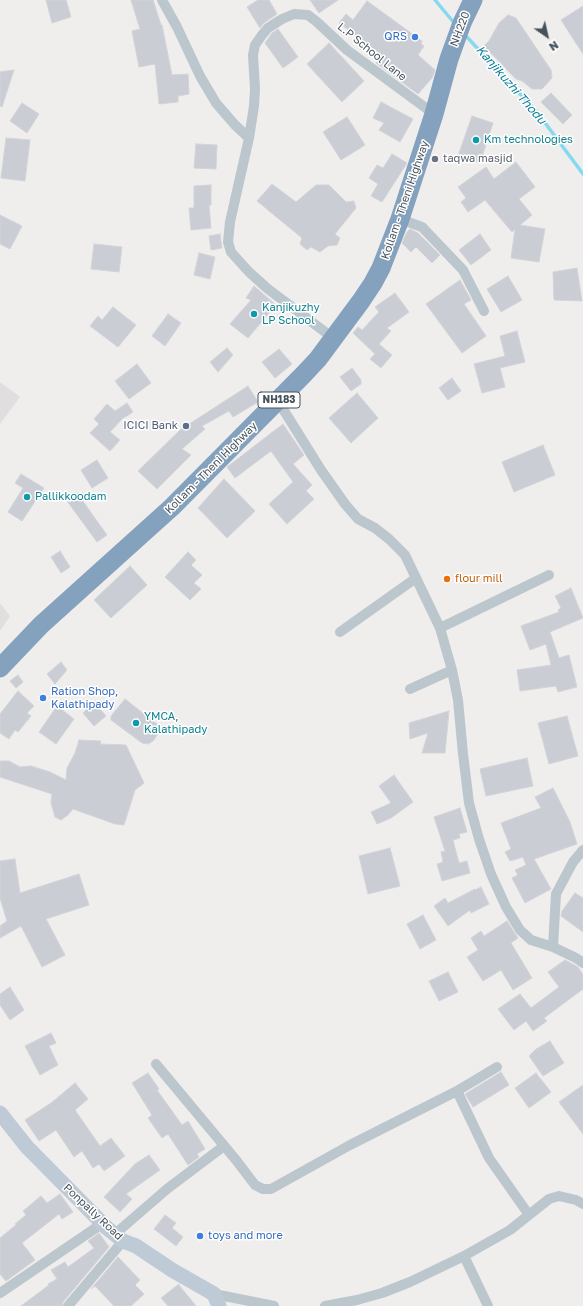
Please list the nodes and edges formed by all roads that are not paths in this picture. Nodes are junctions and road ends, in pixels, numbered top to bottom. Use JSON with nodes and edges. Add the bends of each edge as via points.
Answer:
{"nodes":[{"id":1,"x":162,"y":0,"type":"edge"},
{"id":2,"x":473,"y":0,"type":"edge"},
{"id":3,"x":449,"y":59,"type":"joint"},
{"id":4,"x":434,"y":114,"type":"junction"},
{"id":5,"x":249,"y":138,"type":"junction"},
{"id":6,"x":400,"y":219,"type":"junction"},
{"id":7,"x":484,"y":311,"type":"dead end"},
{"id":8,"x":333,"y":338,"type":"junction"},
{"id":9,"x":278,"y":401,"type":"junction"},
{"id":10,"x":550,"y":574,"type":"dead end"},
{"id":11,"x":416,"y":578,"type":"junction"},
{"id":12,"x":440,"y":628,"type":"junction"},
{"id":13,"x":340,"y":632,"type":"dead end"},
{"id":14,"x":0,"y":668,"type":"edge"},
{"id":15,"x":452,"y":670,"type":"junction"},
{"id":16,"x":410,"y":689,"type":"dead end"},
{"id":17,"x":583,"y":850,"type":"edge"},
{"id":18,"x":553,"y":947,"type":"junction"},
{"id":19,"x":583,"y":963,"type":"edge"},
{"id":20,"x":156,"y":1064,"type":"dead end"},
{"id":21,"x":497,"y":1067,"type":"dead end"},
{"id":22,"x":457,"y":1091,"type":"junction"},
{"id":23,"x":0,"y":1113,"type":"edge"},
{"id":24,"x":224,"y":1146,"type":"junction"},
{"id":25,"x":583,"y":1204,"type":"edge"},
{"id":26,"x":529,"y":1215,"type":"junction"},
{"id":27,"x":103,"y":1223,"type":"junction"},
{"id":28,"x":119,"y":1238,"type":"junction"},
{"id":29,"x":464,"y":1256,"type":"junction"},
{"id":30,"x":0,"y":1293,"type":"edge"},
{"id":31,"x":216,"y":1300,"type":"edge"},
{"id":32,"x":68,"y":1306,"type":"edge"},
{"id":33,"x":274,"y":1306,"type":"edge"},
{"id":34,"x":325,"y":1306,"type":"edge"},
{"id":35,"x":488,"y":1306,"type":"edge"}],
"edges":[{"from":1,"to":5,"type":"street","via":[[216,103]]},
{"from":2,"to":3,"type":"highway","name":"NH220","number":"NH183"},
{"from":3,"to":4,"type":"highway","name":"Kollam - Theni Highway","number":"NH183"},
{"from":4,"to":5,"type":"street","name":"L.P School Lane","via":[[347,50],[308,15],[294,14],[268,28],[255,45],[255,89]]},
{"from":4,"to":6,"type":"highway","name":"Kollam - Theni Highway","number":"NH183"},
{"from":5,"to":8,"type":"street","name":"L.P School Lane","via":[[230,222],[228,242],[231,252],[268,289]]},
{"from":6,"to":7,"type":"street","via":[[422,227],[463,270]]},
{"from":6,"to":8,"type":"highway","name":"Kollam - Theni Highway","number":"NH183","via":[[373,283]]},
{"from":8,"to":9,"type":"highway","name":"Kollam - Theni Highway","number":"NH183","via":[[318,359]]},
{"from":9,"to":11,"type":"street","via":[[345,504],[358,519],[389,539],[405,556]]},
{"from":9,"to":14,"type":"highway","name":"Kollam - Theni Highway","number":"NH183","via":[[172,507],[41,625]]},
{"from":10,"to":12,"type":"street"},
{"from":11,"to":12,"type":"street"},
{"from":11,"to":13,"type":"street"},
{"from":12,"to":15,"type":"street"},
{"from":15,"to":16,"type":"street"},
{"from":15,"to":18,"type":"street","via":[[470,803],[489,867],[506,907],[520,930],[531,940]]},
{"from":17,"to":18,"type":"street","via":[[573,862],[556,894]]},
{"from":18,"to":19,"type":"street"},
{"from":20,"to":24,"type":"street"},
{"from":21,"to":22,"type":"street"},
{"from":22,"to":24,"type":"street","via":[[350,1145],[272,1189],[263,1189],[255,1185]]},
{"from":22,"to":26,"type":"street","via":[[489,1158]]},
{"from":23,"to":27,"type":"main road","name":"Ponpally Road","via":[[27,1147]]},
{"from":24,"to":28,"type":"street","via":[[167,1190]]},
{"from":25,"to":26,"type":"street","via":[[559,1196],[548,1200]]},
{"from":26,"to":29,"type":"street","via":[[510,1230]]},
{"from":27,"to":28,"type":"main road","name":"Ponpally Road"},
{"from":27,"to":30,"type":"street"},
{"from":28,"to":31,"type":"main road","name":"Ponpally Road","via":[[136,1246]]},
{"from":28,"to":32,"type":"street"},
{"from":29,"to":34,"type":"street","via":[[410,1282],[357,1300]]},
{"from":29,"to":35,"type":"street"},
{"from":31,"to":33,"type":"street"}]}
